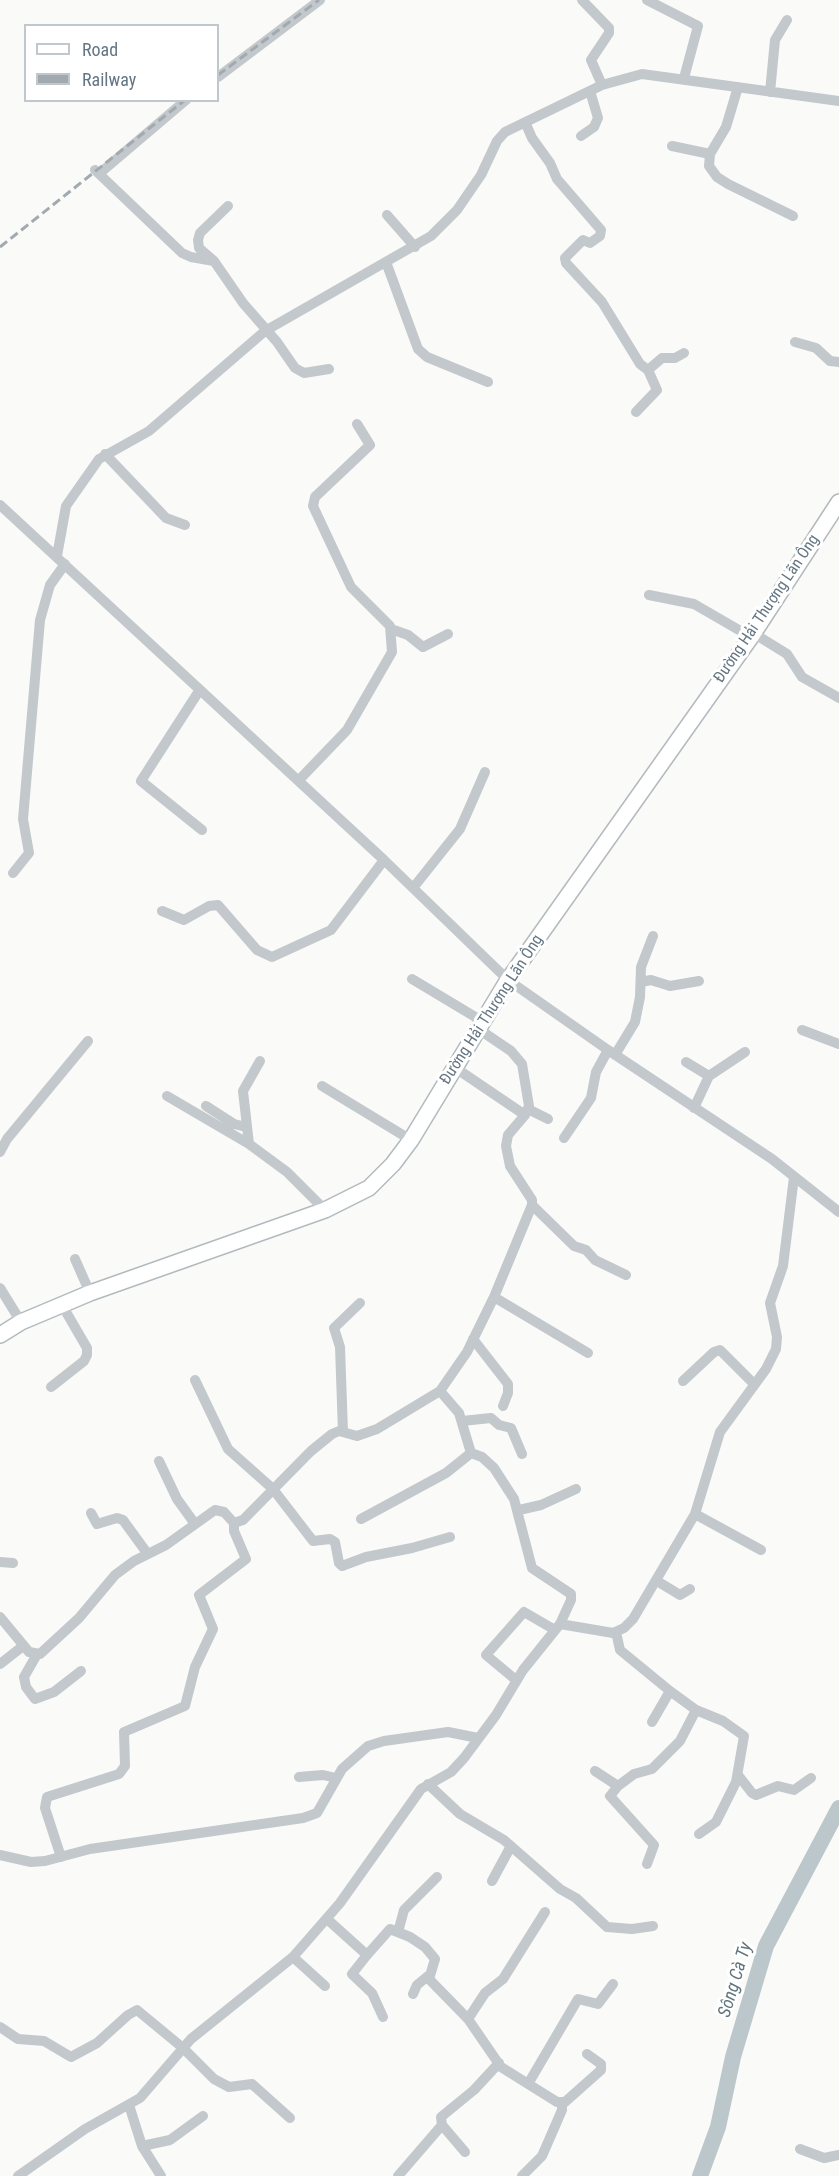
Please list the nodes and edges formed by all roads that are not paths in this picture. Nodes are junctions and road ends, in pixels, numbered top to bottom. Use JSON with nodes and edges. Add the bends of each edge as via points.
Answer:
{"nodes":[{"id":1,"x":320,"y":0,"type":"edge"},
{"id":2,"x":582,"y":0,"type":"edge"},
{"id":3,"x":647,"y":0,"type":"edge"},
{"id":4,"x":787,"y":20,"type":"dead end"},
{"id":5,"x":219,"y":75,"type":"edge"},
{"id":6,"x":684,"y":78,"type":"junction"},
{"id":7,"x":602,"y":85,"type":"junction"},
{"id":8,"x":738,"y":87,"type":"junction"},
{"id":9,"x":590,"y":91,"type":"junction"},
{"id":10,"x":770,"y":92,"type":"junction"},
{"id":11,"x":839,"y":101,"type":"edge"},
{"id":12,"x":184,"y":102,"type":"edge"},
{"id":13,"x":525,"y":122,"type":"junction"},
{"id":14,"x":581,"y":136,"type":"dead end"},
{"id":15,"x":672,"y":146,"type":"dead end"},
{"id":16,"x":710,"y":153,"type":"junction"},
{"id":17,"x":228,"y":206,"type":"dead end"},
{"id":18,"x":387,"y":215,"type":"dead end"},
{"id":19,"x":793,"y":216,"type":"dead end"},
{"id":20,"x":415,"y":247,"type":"junction"},
{"id":21,"x":214,"y":261,"type":"junction"},
{"id":22,"x":386,"y":262,"type":"junction"},
{"id":23,"x":265,"y":331,"type":"junction"},
{"id":24,"x":795,"y":342,"type":"dead end"},
{"id":25,"x":684,"y":353,"type":"dead end"},
{"id":26,"x":839,"y":362,"type":"edge"},
{"id":27,"x":329,"y":369,"type":"dead end"},
{"id":28,"x":648,"y":370,"type":"junction"},
{"id":29,"x":488,"y":382,"type":"dead end"},
{"id":30,"x":636,"y":412,"type":"dead end"},
{"id":31,"x":357,"y":424,"type":"dead end"},
{"id":32,"x":105,"y":454,"type":"junction"},
{"id":33,"x":838,"y":504,"type":"edge"},
{"id":34,"x":0,"y":505,"type":"edge"},
{"id":35,"x":185,"y":525,"type":"dead end"},
{"id":36,"x":61,"y":560,"type":"junction"},
{"id":37,"x":649,"y":595,"type":"dead end"},
{"id":38,"x":391,"y":629,"type":"junction"},
{"id":39,"x":448,"y":634,"type":"dead end"},
{"id":40,"x":752,"y":635,"type":"junction"},
{"id":41,"x":199,"y":691,"type":"junction"},
{"id":42,"x":839,"y":698,"type":"edge"},
{"id":43,"x":486,"y":772,"type":"dead end"},
{"id":44,"x":299,"y":780,"type":"junction"},
{"id":45,"x":202,"y":830,"type":"dead end"},
{"id":46,"x":384,"y":860,"type":"junction"},
{"id":47,"x":13,"y":873,"type":"dead end"},
{"id":48,"x":413,"y":888,"type":"junction"},
{"id":49,"x":162,"y":911,"type":"dead end"},
{"id":50,"x":653,"y":936,"type":"dead end"},
{"id":51,"x":412,"y":980,"type":"dead end"},
{"id":52,"x":508,"y":980,"type":"junction"},
{"id":53,"x":699,"y":981,"type":"dead end"},
{"id":54,"x":641,"y":982,"type":"junction"},
{"id":55,"x":479,"y":1025,"type":"junction"},
{"id":56,"x":802,"y":1030,"type":"dead end"},
{"id":57,"x":88,"y":1041,"type":"dead end"},
{"id":58,"x":839,"y":1044,"type":"edge"},
{"id":59,"x":612,"y":1052,"type":"junction"},
{"id":60,"x":745,"y":1052,"type":"dead end"},
{"id":61,"x":260,"y":1061,"type":"dead end"},
{"id":62,"x":686,"y":1062,"type":"dead end"},
{"id":63,"x":454,"y":1067,"type":"junction"},
{"id":64,"x":709,"y":1076,"type":"junction"},
{"id":65,"x":322,"y":1086,"type":"dead end"},
{"id":66,"x":166,"y":1096,"type":"dead end"},
{"id":67,"x":206,"y":1106,"type":"dead end"},
{"id":68,"x":694,"y":1108,"type":"junction"},
{"id":69,"x":526,"y":1112,"type":"junction"},
{"id":70,"x":548,"y":1119,"type":"dead end"},
{"id":71,"x":246,"y":1127,"type":"junction"},
{"id":72,"x":564,"y":1138,"type":"dead end"},
{"id":73,"x":411,"y":1140,"type":"junction"},
{"id":74,"x":249,"y":1144,"type":"junction"},
{"id":75,"x":0,"y":1152,"type":"edge"},
{"id":76,"x":794,"y":1177,"type":"junction"},
{"id":77,"x":532,"y":1205,"type":"junction"},
{"id":78,"x":325,"y":1210,"type":"junction"},
{"id":79,"x":839,"y":1212,"type":"edge"},
{"id":80,"x":75,"y":1259,"type":"dead end"},
{"id":81,"x":626,"y":1275,"type":"dead end"},
{"id":82,"x":0,"y":1288,"type":"edge"},
{"id":83,"x":90,"y":1293,"type":"junction"},
{"id":84,"x":494,"y":1298,"type":"junction"},
{"id":85,"x":360,"y":1303,"type":"dead end"},
{"id":86,"x":62,"y":1305,"type":"junction"},
{"id":87,"x":21,"y":1322,"type":"junction"},
{"id":88,"x":0,"y":1335,"type":"edge"},
{"id":89,"x":473,"y":1339,"type":"junction"},
{"id":90,"x":588,"y":1353,"type":"dead end"},
{"id":91,"x":195,"y":1380,"type":"dead end"},
{"id":92,"x":683,"y":1381,"type":"dead end"},
{"id":93,"x":754,"y":1384,"type":"junction"},
{"id":94,"x":51,"y":1387,"type":"dead end"},
{"id":95,"x":440,"y":1391,"type":"junction"},
{"id":96,"x":503,"y":1406,"type":"dead end"},
{"id":97,"x":462,"y":1421,"type":"junction"},
{"id":98,"x":343,"y":1432,"type":"junction"},
{"id":99,"x":471,"y":1453,"type":"junction"},
{"id":100,"x":522,"y":1454,"type":"dead end"},
{"id":101,"x":159,"y":1461,"type":"dead end"},
{"id":102,"x":273,"y":1489,"type":"junction"},
{"id":103,"x":576,"y":1489,"type":"dead end"},
{"id":104,"x":519,"y":1510,"type":"junction"},
{"id":105,"x":91,"y":1513,"type":"dead end"},
{"id":106,"x":695,"y":1514,"type":"junction"},
{"id":107,"x":361,"y":1519,"type":"dead end"},
{"id":108,"x":234,"y":1523,"type":"junction"},
{"id":109,"x":195,"y":1524,"type":"junction"},
{"id":110,"x":450,"y":1537,"type":"dead end"},
{"id":111,"x":761,"y":1550,"type":"dead end"},
{"id":112,"x":147,"y":1553,"type":"junction"},
{"id":113,"x":0,"y":1562,"type":"edge"},
{"id":114,"x":13,"y":1563,"type":"dead end"},
{"id":115,"x":657,"y":1581,"type":"junction"},
{"id":116,"x":690,"y":1589,"type":"dead end"},
{"id":117,"x":0,"y":1617,"type":"edge"},
{"id":118,"x":558,"y":1627,"type":"junction"},
{"id":119,"x":616,"y":1632,"type":"junction"},
{"id":120,"x":23,"y":1646,"type":"junction"},
{"id":121,"x":36,"y":1656,"type":"junction"},
{"id":122,"x":0,"y":1664,"type":"edge"},
{"id":123,"x":81,"y":1671,"type":"dead end"},
{"id":124,"x":516,"y":1680,"type":"junction"},
{"id":125,"x":670,"y":1691,"type":"junction"},
{"id":126,"x":696,"y":1710,"type":"junction"},
{"id":127,"x":652,"y":1722,"type":"dead end"},
{"id":128,"x":478,"y":1738,"type":"junction"},
{"id":129,"x":595,"y":1771,"type":"dead end"},
{"id":130,"x":738,"y":1775,"type":"junction"},
{"id":131,"x":299,"y":1777,"type":"dead end"},
{"id":132,"x":336,"y":1778,"type":"junction"},
{"id":133,"x":811,"y":1778,"type":"dead end"},
{"id":134,"x":428,"y":1784,"type":"junction"},
{"id":135,"x":618,"y":1786,"type":"junction"},
{"id":136,"x":699,"y":1834,"type":"dead end"},
{"id":137,"x":511,"y":1846,"type":"junction"},
{"id":138,"x":0,"y":1854,"type":"edge"},
{"id":139,"x":61,"y":1857,"type":"junction"},
{"id":140,"x":647,"y":1864,"type":"dead end"},
{"id":141,"x":437,"y":1877,"type":"dead end"},
{"id":142,"x":492,"y":1881,"type":"dead end"},
{"id":143,"x":545,"y":1912,"type":"dead end"},
{"id":144,"x":327,"y":1919,"type":"junction"},
{"id":145,"x":653,"y":1926,"type":"dead end"},
{"id":146,"x":398,"y":1932,"type":"junction"},
{"id":147,"x":367,"y":1955,"type":"junction"},
{"id":148,"x":293,"y":1956,"type":"junction"},
{"id":149,"x":428,"y":1976,"type":"junction"},
{"id":150,"x":613,"y":1984,"type":"dead end"},
{"id":151,"x":324,"y":1986,"type":"dead end"},
{"id":152,"x":413,"y":1994,"type":"dead end"},
{"id":153,"x":383,"y":2017,"type":"dead end"},
{"id":154,"x":468,"y":2019,"type":"junction"},
{"id":155,"x":0,"y":2027,"type":"edge"},
{"id":156,"x":183,"y":2048,"type":"junction"},
{"id":157,"x":587,"y":2054,"type":"dead end"},
{"id":158,"x":499,"y":2064,"type":"junction"},
{"id":159,"x":528,"y":2084,"type":"junction"},
{"id":160,"x":561,"y":2103,"type":"junction"},
{"id":161,"x":129,"y":2105,"type":"junction"},
{"id":162,"x":203,"y":2116,"type":"dead end"},
{"id":163,"x":290,"y":2118,"type":"dead end"},
{"id":164,"x":442,"y":2125,"type":"junction"},
{"id":165,"x":142,"y":2146,"type":"junction"},
{"id":166,"x":800,"y":2150,"type":"dead end"},
{"id":167,"x":465,"y":2152,"type":"dead end"},
{"id":168,"x":839,"y":2155,"type":"edge"},
{"id":169,"x":18,"y":2176,"type":"edge"},
{"id":170,"x":161,"y":2176,"type":"edge"},
{"id":171,"x":398,"y":2176,"type":"edge"},
{"id":172,"x":522,"y":2176,"type":"edge"}],
"edges":[{"from":1,"to":5,"type":"street"},
{"from":2,"to":7,"type":"street","via":[[609,28],[591,60]]},
{"from":3,"to":6,"type":"street","via":[[698,26]]},
{"from":4,"to":10,"type":"street","via":[[775,39]]},
{"from":6,"to":7,"type":"street","via":[[642,74]]},
{"from":6,"to":8,"type":"street"},
{"from":7,"to":9,"type":"street"},
{"from":8,"to":10,"type":"street"},
{"from":8,"to":16,"type":"street","via":[[726,127]]},
{"from":9,"to":13,"type":"street"},
{"from":9,"to":14,"type":"street","via":[[598,118],[594,127]]},
{"from":10,"to":11,"type":"street"},
{"from":12,"to":21,"type":"street","via":[[98,172],[182,253]]},
{"from":13,"to":20,"type":"street","via":[[497,141],[481,176],[457,210]]},
{"from":13,"to":28,"type":"street","via":[[557,179],[601,230],[600,236],[590,243],[583,240],[565,258],[566,263],[602,302],[634,357]]},
{"from":15,"to":16,"type":"street"},
{"from":16,"to":19,"type":"street","via":[[709,166],[717,177]]},
{"from":17,"to":21,"type":"street","via":[[200,233],[198,240],[199,248]]},
{"from":18,"to":20,"type":"street"},
{"from":20,"to":22,"type":"street"},
{"from":21,"to":23,"type":"street"},
{"from":22,"to":23,"type":"street"},
{"from":22,"to":29,"type":"street","via":[[418,349],[427,357]]},
{"from":23,"to":27,"type":"street","via":[[301,372]]},
{"from":23,"to":32,"type":"street","via":[[149,431]]},
{"from":24,"to":26,"type":"street","via":[[816,348],[830,361]]},
{"from":25,"to":28,"type":"street","via":[[662,358]]},
{"from":28,"to":30,"type":"street","via":[[657,390]]},
{"from":31,"to":38,"type":"street","via":[[371,442],[368,449],[315,497],[313,506],[351,587]]},
{"from":32,"to":35,"type":"street","via":[[166,518]]},
{"from":32,"to":36,"type":"street","via":[[66,507]]},
{"from":33,"to":40,"type":"street","name":"Đường Hải Thượng Lãn Ông"},
{"from":34,"to":36,"type":"street"},
{"from":36,"to":41,"type":"street"},
{"from":36,"to":47,"type":"street","via":[[40,620],[23,819],[29,853]]},
{"from":37,"to":40,"type":"street","via":[[694,604]]},
{"from":38,"to":39,"type":"street","via":[[408,635],[423,647]]},
{"from":38,"to":44,"type":"street","via":[[391,657],[367,698],[347,730]]},
{"from":40,"to":42,"type":"street","via":[[787,654],[802,677]]},
{"from":40,"to":52,"type":"street","name":"Đường Hải Thượng Lãn Ông"},
{"from":41,"to":44,"type":"street"},
{"from":41,"to":45,"type":"street","via":[[141,781]]},
{"from":43,"to":48,"type":"street","via":[[460,829]]},
{"from":44,"to":46,"type":"street"},
{"from":46,"to":48,"type":"street"},
{"from":46,"to":49,"type":"street","via":[[331,930],[272,957],[256,950],[218,905],[212,904],[184,920]]},
{"from":48,"to":52,"type":"street"},
{"from":50,"to":54,"type":"street","via":[[641,967]]},
{"from":51,"to":55,"type":"street"},
{"from":52,"to":55,"type":"street","name":"Đường Hải Thượng Lãn Ông"},
{"from":52,"to":59,"type":"street"},
{"from":53,"to":54,"type":"street","via":[[670,986],[651,980]]},
{"from":54,"to":59,"type":"street","via":[[635,1022]]},
{"from":55,"to":63,"type":"street","name":"Đường Hải Thượng Lãn Ông"},
{"from":55,"to":69,"type":"street","via":[[522,1064]]},
{"from":56,"to":58,"type":"street"},
{"from":57,"to":75,"type":"street"},
{"from":59,"to":68,"type":"street"},
{"from":59,"to":72,"type":"street","via":[[596,1072],[591,1098]]},
{"from":60,"to":64,"type":"street"},
{"from":61,"to":71,"type":"street","via":[[243,1091]]},
{"from":62,"to":64,"type":"street"},
{"from":63,"to":69,"type":"street"},
{"from":63,"to":73,"type":"street","name":"Đường Hải Thượng Lãn Ông"},
{"from":64,"to":68,"type":"street"},
{"from":65,"to":73,"type":"street"},
{"from":66,"to":74,"type":"street"},
{"from":67,"to":71,"type":"street"},
{"from":68,"to":76,"type":"street"},
{"from":69,"to":70,"type":"street"},
{"from":69,"to":77,"type":"street","via":[[508,1135],[506,1146],[510,1166]]},
{"from":71,"to":74,"type":"street"},
{"from":73,"to":78,"type":"street","name":"Đường Hải Thượng Lãn Ông","via":[[369,1188]]},
{"from":74,"to":78,"type":"street","via":[[287,1172]]},
{"from":76,"to":79,"type":"street"},
{"from":76,"to":93,"type":"street","via":[[783,1266],[770,1303],[777,1345]]},
{"from":77,"to":81,"type":"street","via":[[574,1246]]},
{"from":77,"to":84,"type":"street"},
{"from":78,"to":83,"type":"street","name":"Đường Hải Thượng Lãn Ông"},
{"from":80,"to":83,"type":"street"},
{"from":82,"to":87,"type":"street"},
{"from":83,"to":86,"type":"street","name":"Đường Hải Thượng Lãn Ông"},
{"from":84,"to":89,"type":"street"},
{"from":84,"to":90,"type":"street"},
{"from":85,"to":98,"type":"street","via":[[334,1328],[340,1347]]},
{"from":86,"to":87,"type":"street","name":"Đường Hải Thượng Lãn Ông"},
{"from":86,"to":94,"type":"street","via":[[87,1348],[87,1355],[84,1362]]},
{"from":87,"to":88,"type":"street","name":"Đường Hải Thượng Lãn Ông"},
{"from":89,"to":95,"type":"street"},
{"from":89,"to":96,"type":"street","via":[[508,1384]]},
{"from":91,"to":102,"type":"street","via":[[228,1449]]},
{"from":92,"to":93,"type":"street","via":[[720,1350]]},
{"from":93,"to":106,"type":"street","via":[[720,1432]]},
{"from":95,"to":97,"type":"street"},
{"from":95,"to":98,"type":"street","via":[[377,1429],[357,1436]]},
{"from":97,"to":99,"type":"street"},
{"from":97,"to":100,"type":"street","via":[[491,1418],[511,1428]]},
{"from":98,"to":102,"type":"street","via":[[335,1432],[316,1446]]},
{"from":99,"to":104,"type":"street","via":[[494,1468]]},
{"from":99,"to":107,"type":"street","via":[[446,1473]]},
{"from":101,"to":109,"type":"street","via":[[177,1499]]},
{"from":102,"to":108,"type":"street","via":[[243,1520]]},
{"from":102,"to":110,"type":"street","via":[[313,1541],[334,1542],[342,1566]]},
{"from":103,"to":104,"type":"street"},
{"from":104,"to":118,"type":"street","via":[[532,1568],[569,1591],[572,1597]]},
{"from":105,"to":112,"type":"street","via":[[97,1524],[123,1520]]},
{"from":106,"to":111,"type":"street"},
{"from":106,"to":115,"type":"street"},
{"from":108,"to":109,"type":"street","via":[[218,1509]]},
{"from":108,"to":139,"type":"street","via":[[246,1560],[199,1595],[213,1629],[195,1666],[185,1706],[124,1731],[125,1766],[119,1774],[47,1797],[45,1808]]},
{"from":109,"to":112,"type":"street"},
{"from":112,"to":121,"type":"street","via":[[123,1568],[62,1636]]},
{"from":113,"to":114,"type":"street"},
{"from":115,"to":116,"type":"street","via":[[680,1594]]},
{"from":115,"to":119,"type":"street","via":[[633,1619]]},
{"from":117,"to":120,"type":"street"},
{"from":118,"to":119,"type":"street"},
{"from":118,"to":124,"type":"street"},
{"from":118,"to":124,"type":"street","via":[[524,1612],[486,1655]]},
{"from":119,"to":125,"type":"street","via":[[620,1650]]},
{"from":120,"to":121,"type":"street"},
{"from":120,"to":122,"type":"street"},
{"from":121,"to":123,"type":"street","via":[[24,1677],[35,1699],[54,1692]]},
{"from":124,"to":128,"type":"street"},
{"from":125,"to":126,"type":"street"},
{"from":125,"to":127,"type":"street"},
{"from":126,"to":130,"type":"street","via":[[743,1733]]},
{"from":126,"to":135,"type":"street","via":[[680,1741],[656,1767],[634,1773]]},
{"from":128,"to":132,"type":"street","via":[[448,1732],[378,1742],[354,1756]]},
{"from":128,"to":134,"type":"street","via":[[454,1769]]},
{"from":129,"to":135,"type":"street"},
{"from":130,"to":133,"type":"street","via":[[756,1796],[778,1786],[794,1790]]},
{"from":130,"to":136,"type":"street","via":[[716,1822]]},
{"from":131,"to":132,"type":"street"},
{"from":132,"to":139,"type":"street","via":[[320,1809],[311,1816]]},
{"from":134,"to":137,"type":"street","via":[[460,1814]]},
{"from":134,"to":144,"type":"street","via":[[410,1802]]},
{"from":135,"to":140,"type":"street","via":[[610,1796],[654,1845]]},
{"from":137,"to":142,"type":"street"},
{"from":137,"to":145,"type":"street","via":[[607,1927]]},
{"from":138,"to":139,"type":"street","via":[[31,1862]]},
{"from":141,"to":146,"type":"street","via":[[404,1910]]},
{"from":143,"to":154,"type":"street","via":[[502,1979],[485,1993]]},
{"from":144,"to":147,"type":"street"},
{"from":144,"to":148,"type":"street"},
{"from":146,"to":147,"type":"street","via":[[387,1930]]},
{"from":146,"to":149,"type":"street","via":[[433,1955],[434,1965]]},
{"from":147,"to":153,"type":"street","via":[[352,1974],[372,1993]]},
{"from":148,"to":151,"type":"street"},
{"from":148,"to":156,"type":"street"},
{"from":149,"to":152,"type":"street"},
{"from":149,"to":154,"type":"street"},
{"from":150,"to":159,"type":"street","via":[[598,2004],[578,1999]]},
{"from":154,"to":158,"type":"street"},
{"from":155,"to":156,"type":"street","via":[[18,2039],[44,2041],[71,2057],[97,2043],[137,2010]]},
{"from":156,"to":161,"type":"street","via":[[151,2089]]},
{"from":156,"to":163,"type":"street","via":[[222,2085],[252,2084]]},
{"from":157,"to":160,"type":"street","via":[[600,2064],[601,2070]]},
{"from":158,"to":159,"type":"street"},
{"from":158,"to":164,"type":"street","via":[[442,2115]]},
{"from":159,"to":160,"type":"street"},
{"from":160,"to":172,"type":"street","via":[[562,2110],[542,2156]]},
{"from":161,"to":165,"type":"street"},
{"from":161,"to":169,"type":"street","via":[[84,2129]]},
{"from":162,"to":165,"type":"street","via":[[170,2140]]},
{"from":164,"to":167,"type":"street"},
{"from":164,"to":171,"type":"street"},
{"from":165,"to":170,"type":"street"},
{"from":166,"to":168,"type":"street","via":[[824,2158]]}]}
